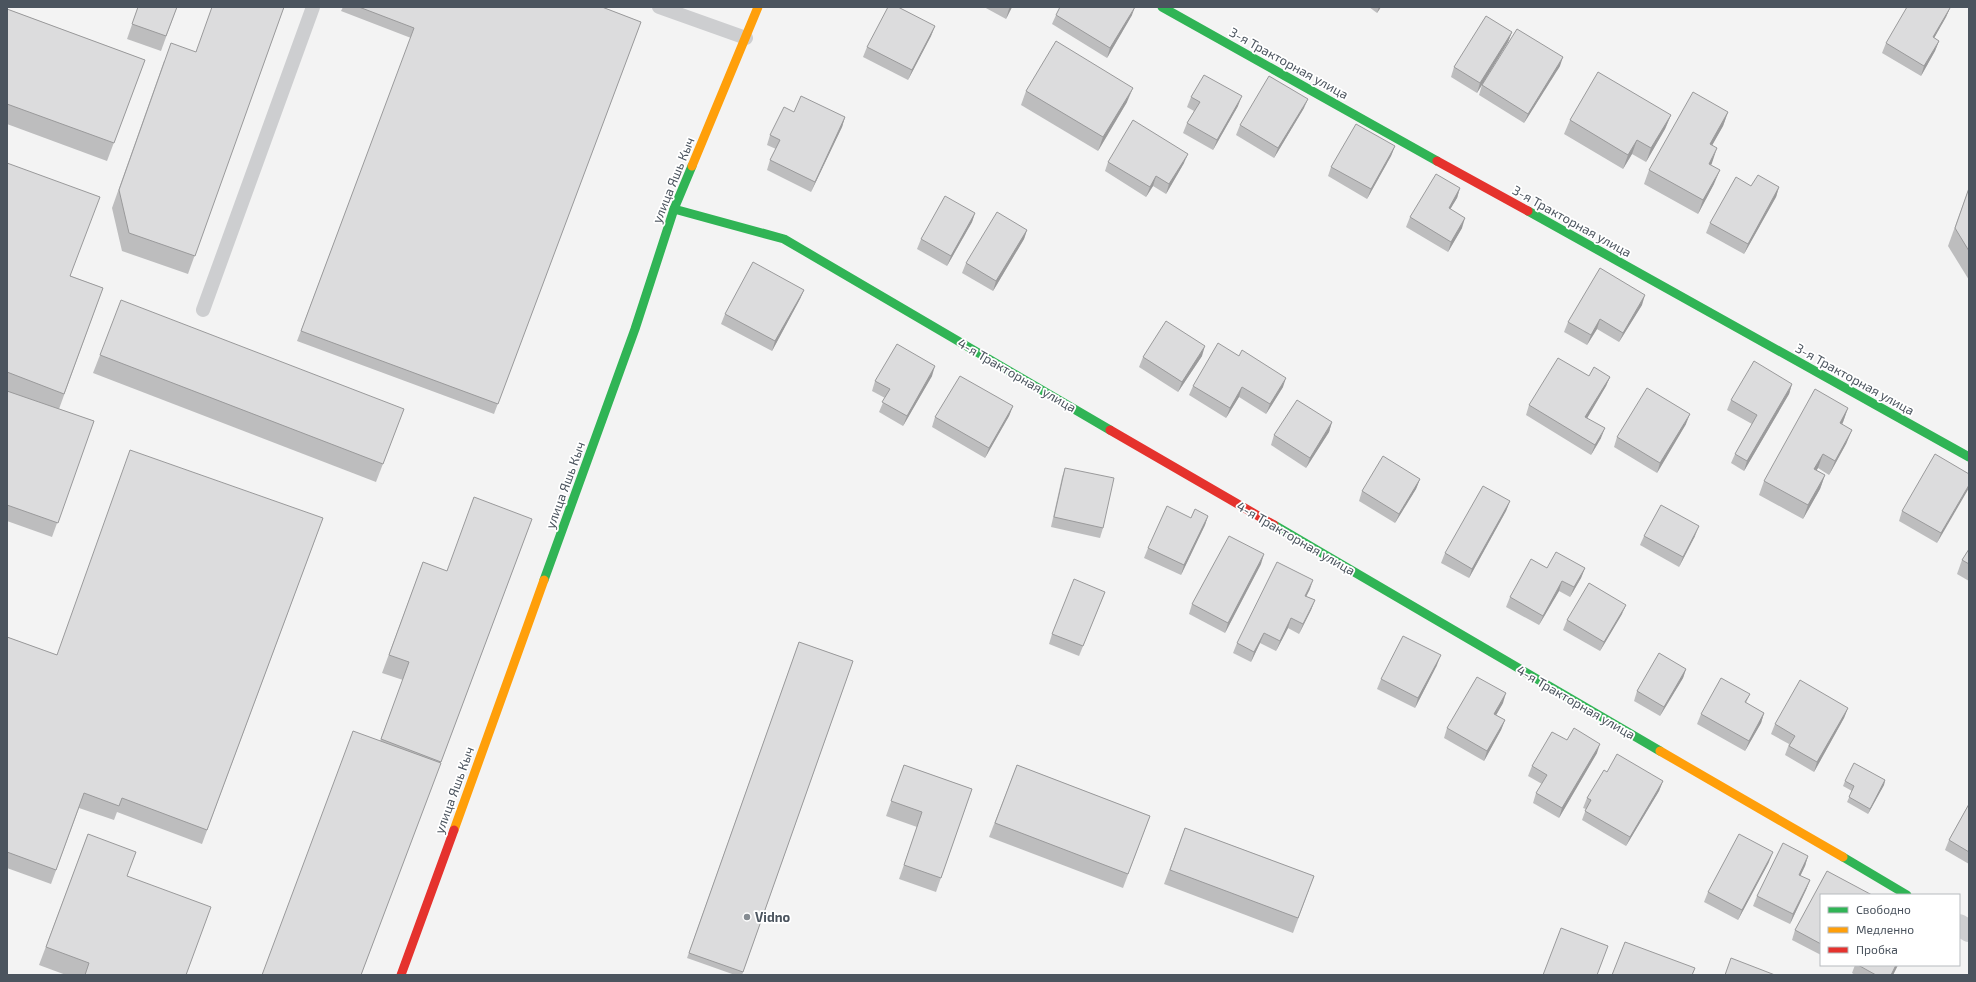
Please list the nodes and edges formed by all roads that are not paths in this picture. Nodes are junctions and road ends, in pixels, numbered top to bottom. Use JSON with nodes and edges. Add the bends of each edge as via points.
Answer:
{"nodes":[{"id":1,"x":313,"y":7,"type":"edge"},
{"id":2,"x":659,"y":7,"type":"edge"},
{"id":3,"x":758,"y":7,"type":"edge"},
{"id":4,"x":1162,"y":7,"type":"edge"},
{"id":5,"x":746,"y":38,"type":"junction"},
{"id":6,"x":674,"y":209,"type":"junction"},
{"id":7,"x":203,"y":310,"type":"dead end"},
{"id":8,"x":1969,"y":457,"type":"edge"},
{"id":9,"x":1905,"y":894,"type":"edge"},
{"id":10,"x":1960,"y":926,"type":"edge"},
{"id":11,"x":1969,"y":931,"type":"edge"},
{"id":12,"x":401,"y":975,"type":"edge"}],
"edges":[{"from":1,"to":7,"type":"lane"},
{"from":2,"to":5,"type":"lane"},
{"from":3,"to":5,"type":"street","name":"улица Яшь Кыч"},
{"from":4,"to":8,"type":"street","name":"3-я Тракторная улица"},
{"from":5,"to":6,"type":"street","name":"улица Яшь Кыч"},
{"from":6,"to":9,"type":"street","name":"4-я Тракторная улица","via":[[784,239]]},
{"from":6,"to":12,"type":"street","name":"улица Яшь Кыч","via":[[635,329]]},
{"from":10,"to":11,"type":"street"}]}
